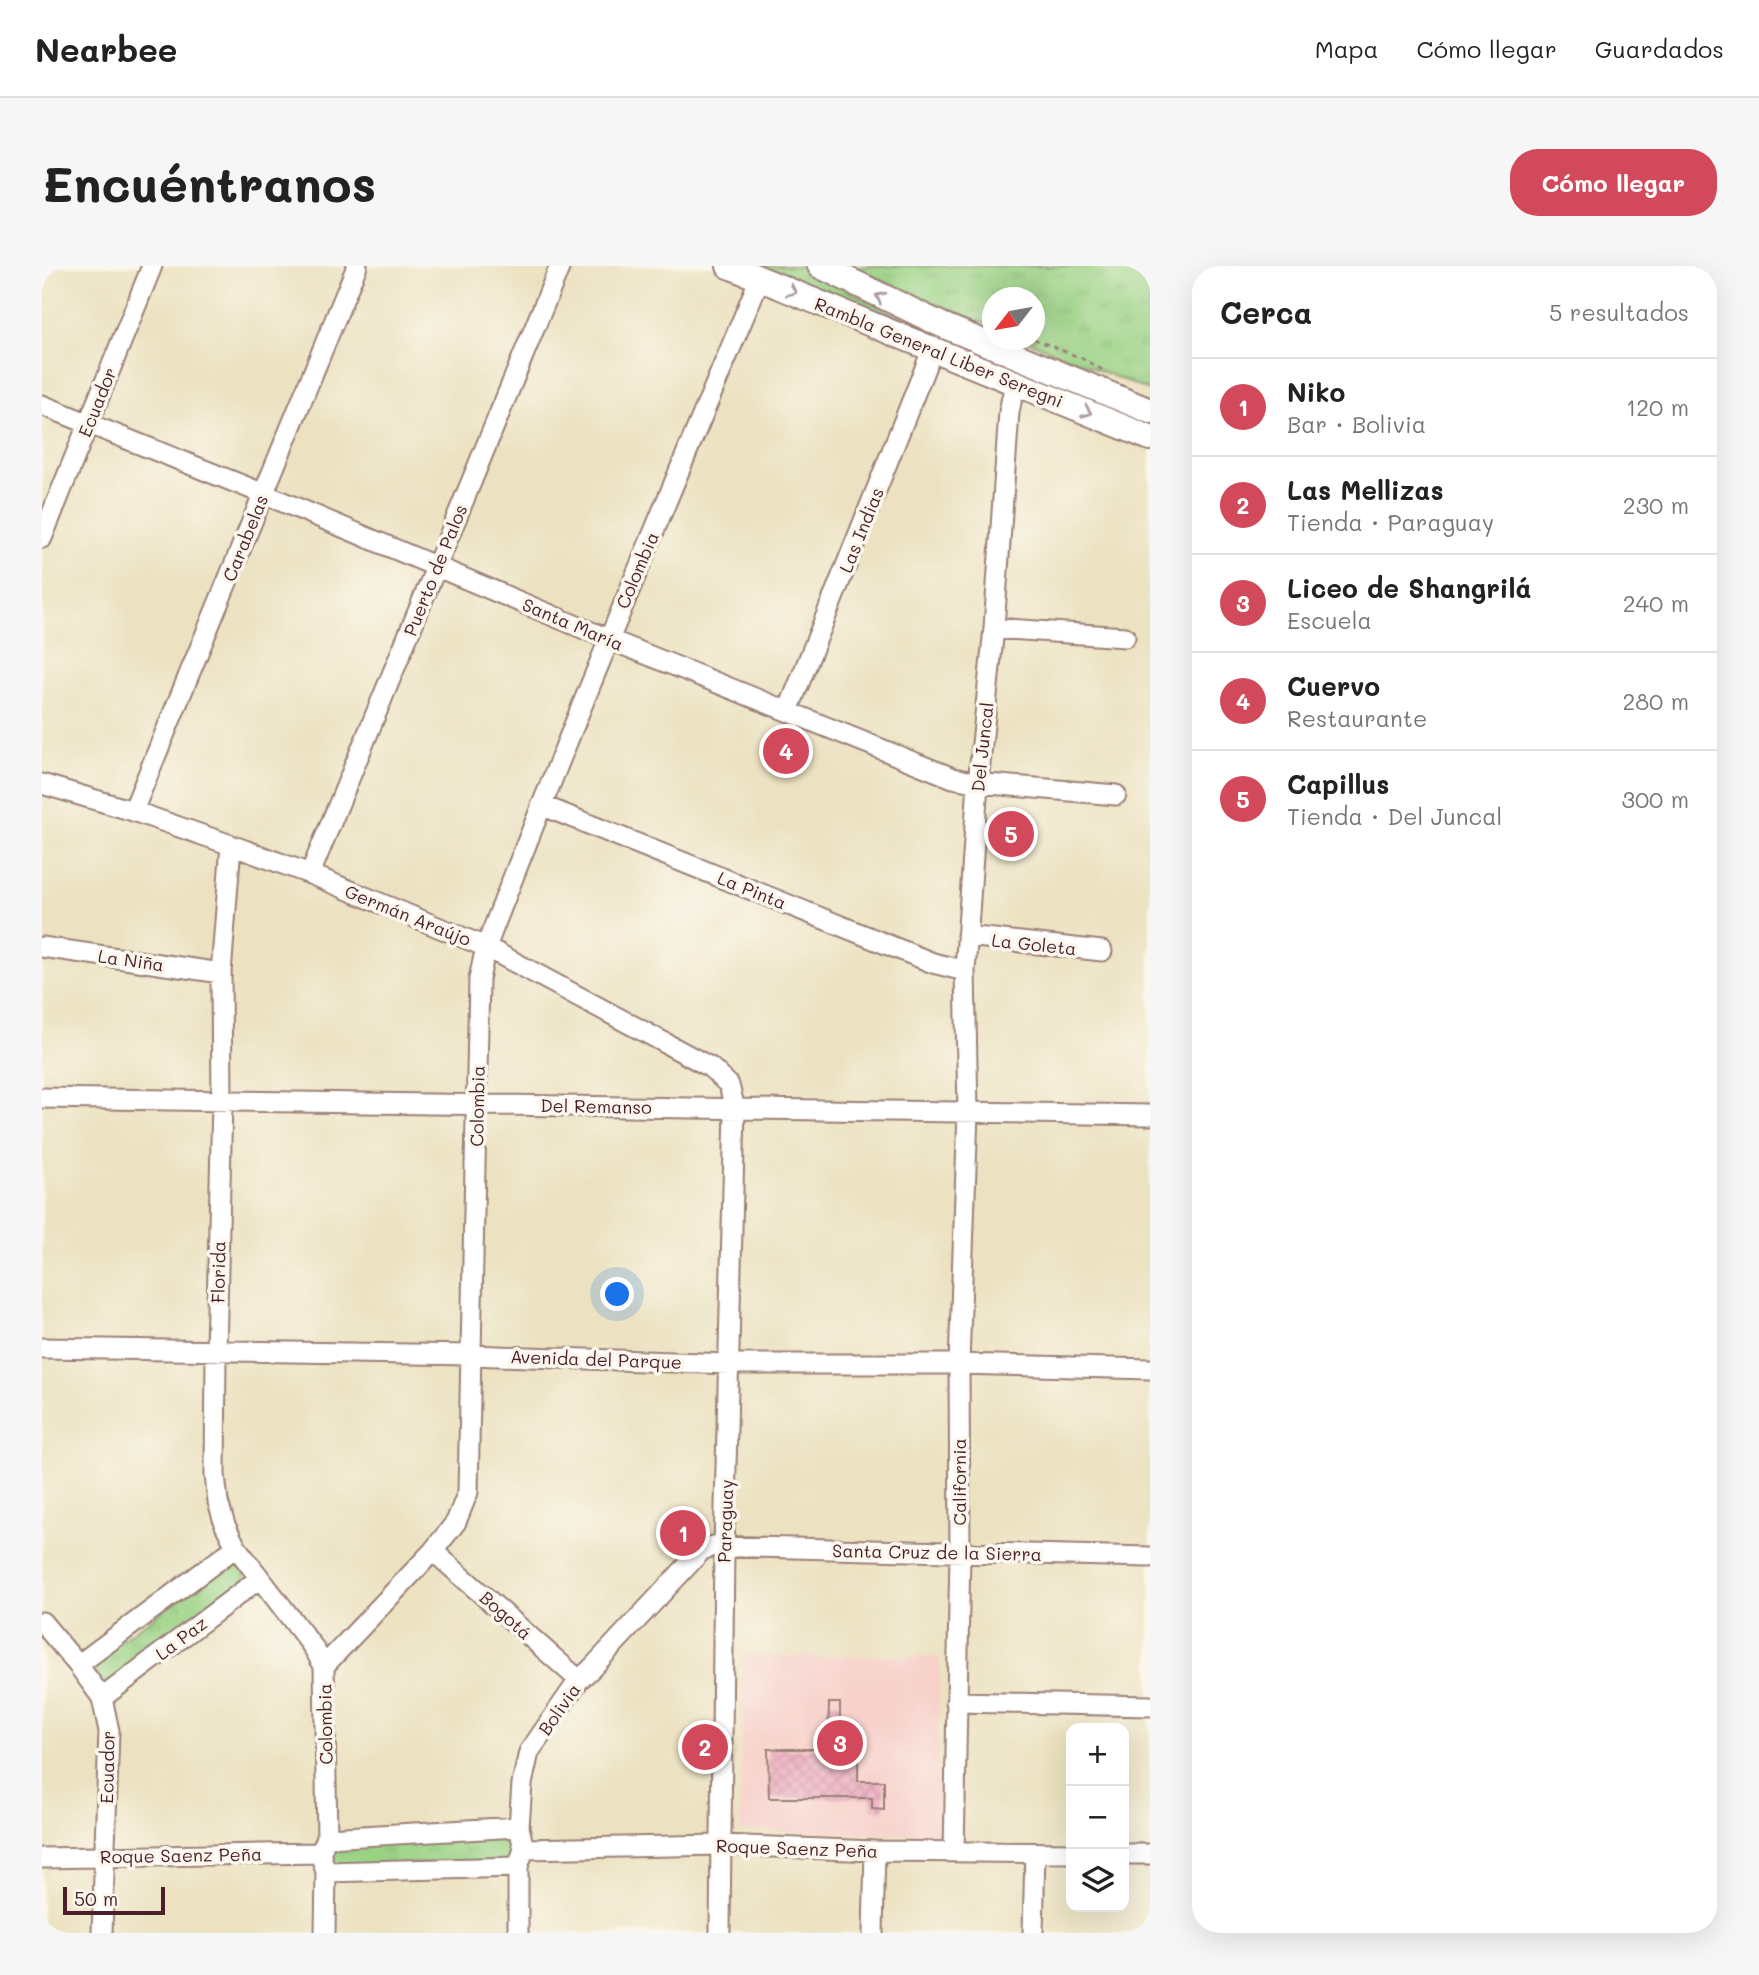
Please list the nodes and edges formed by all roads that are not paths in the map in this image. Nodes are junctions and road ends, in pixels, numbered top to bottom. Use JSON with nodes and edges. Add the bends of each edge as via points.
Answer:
{"nodes":[{"id":1,"x":152,"y":266,"type":"edge"},
{"id":2,"x":357,"y":266,"type":"edge"},
{"id":3,"x":560,"y":266,"type":"edge"},
{"id":4,"x":729,"y":266,"type":"edge"},
{"id":5,"x":820,"y":266,"type":"edge"},
{"id":6,"x":760,"y":278,"type":"junction"},
{"id":7,"x":933,"y":348,"type":"junction"},
{"id":8,"x":1015,"y":383,"type":"junction"},
{"id":9,"x":42,"y":405,"type":"edge"},
{"id":10,"x":1150,"y":411,"type":"edge"},
{"id":11,"x":88,"y":424,"type":"junction"},
{"id":12,"x":1150,"y":438,"type":"edge"},
{"id":13,"x":264,"y":494,"type":"junction"},
{"id":14,"x":42,"y":538,"type":"edge"},
{"id":15,"x":437,"y":566,"type":"junction"},
{"id":16,"x":994,"y":628,"type":"junction"},
{"id":17,"x":1125,"y":637,"type":"dead end"},
{"id":18,"x":608,"y":639,"type":"junction"},
{"id":19,"x":789,"y":711,"type":"junction"},
{"id":20,"x":978,"y":783,"type":"junction"},
{"id":21,"x":42,"y":784,"type":"edge"},
{"id":22,"x":1116,"y":795,"type":"dead end"},
{"id":23,"x":541,"y":805,"type":"junction"},
{"id":24,"x":133,"y":811,"type":"junction"},
{"id":25,"x":231,"y":845,"type":"junction"},
{"id":26,"x":310,"y":874,"type":"junction"},
{"id":27,"x":967,"y":936,"type":"junction"},
{"id":28,"x":42,"y":947,"type":"edge"},
{"id":29,"x":486,"y":947,"type":"junction"},
{"id":30,"x":1102,"y":951,"type":"dead end"},
{"id":31,"x":965,"y":971,"type":"junction"},
{"id":32,"x":221,"y":973,"type":"junction"},
{"id":33,"x":42,"y":1098,"type":"edge"},
{"id":34,"x":222,"y":1101,"type":"junction"},
{"id":35,"x":478,"y":1104,"type":"junction"},
{"id":36,"x":735,"y":1109,"type":"junction"},
{"id":37,"x":968,"y":1112,"type":"junction"},
{"id":38,"x":1150,"y":1115,"type":"edge"},
{"id":39,"x":42,"y":1348,"type":"edge"},
{"id":40,"x":216,"y":1352,"type":"junction"},
{"id":41,"x":471,"y":1354,"type":"junction"},
{"id":42,"x":730,"y":1364,"type":"junction"},
{"id":43,"x":959,"y":1364,"type":"junction"},
{"id":44,"x":1150,"y":1369,"type":"edge"},
{"id":45,"x":724,"y":1547,"type":"junction"},
{"id":46,"x":236,"y":1548,"type":"junction"},
{"id":47,"x":433,"y":1551,"type":"junction"},
{"id":48,"x":960,"y":1553,"type":"junction"},
{"id":49,"x":1150,"y":1557,"type":"edge"},
{"id":50,"x":260,"y":1578,"type":"junction"},
{"id":51,"x":42,"y":1622,"type":"edge"},
{"id":52,"x":78,"y":1665,"type":"junction"},
{"id":53,"x":324,"y":1666,"type":"junction"},
{"id":54,"x":579,"y":1680,"type":"junction"},
{"id":55,"x":102,"y":1699,"type":"junction"},
{"id":56,"x":957,"y":1702,"type":"junction"},
{"id":57,"x":1150,"y":1706,"type":"edge"},
{"id":58,"x":519,"y":1827,"type":"junction"},
{"id":59,"x":324,"y":1845,"type":"junction"},
{"id":60,"x":721,"y":1845,"type":"junction"},
{"id":61,"x":875,"y":1851,"type":"junction"},
{"id":62,"x":954,"y":1852,"type":"junction"},
{"id":63,"x":1035,"y":1853,"type":"junction"},
{"id":64,"x":1066,"y":1853,"type":"edge"},
{"id":65,"x":1129,"y":1854,"type":"edge"},
{"id":66,"x":1150,"y":1854,"type":"edge"},
{"id":67,"x":104,"y":1856,"type":"junction"},
{"id":68,"x":42,"y":1858,"type":"edge"},
{"id":69,"x":521,"y":1858,"type":"junction"},
{"id":70,"x":326,"y":1872,"type":"junction"},
{"id":71,"x":102,"y":1933,"type":"edge"},
{"id":72,"x":325,"y":1933,"type":"edge"},
{"id":73,"x":518,"y":1933,"type":"edge"},
{"id":74,"x":720,"y":1933,"type":"edge"},
{"id":75,"x":873,"y":1933,"type":"edge"},
{"id":76,"x":1033,"y":1933,"type":"edge"}],
"edges":[{"from":1,"to":11,"type":"street","name":"Ecuador"},
{"from":2,"to":13,"type":"street","name":"Carabelas"},
{"from":3,"to":15,"type":"street","name":"Puerto de Palos"},
{"from":4,"to":6,"type":"main road","name":"Rambla General Liber Seregni"},
{"from":10,"to":5,"type":"main road","name":"Rambla General Liber Seregni","one_way":true,"via":[[942,325]]},
{"from":6,"to":7,"type":"main road","name":"Rambla General Liber Seregni","one_way":true},
{"from":6,"to":18,"type":"street","name":"Colombia"},
{"from":7,"to":8,"type":"main road","name":"Rambla General Liber Seregni"},
{"from":7,"to":19,"type":"street","name":"Las Indias"},
{"from":8,"to":12,"type":"main road","name":"Rambla General Liber Seregni","one_way":true},
{"from":8,"to":16,"type":"street","name":"Del Juncal","via":[[1009,412]]},
{"from":9,"to":11,"type":"street","name":"Santa María"},
{"from":11,"to":13,"type":"street","name":"Santa María"},
{"from":11,"to":14,"type":"street","name":"Ecuador"},
{"from":13,"to":15,"type":"street","name":"Santa María"},
{"from":13,"to":24,"type":"street","name":"Carabelas"},
{"from":15,"to":18,"type":"street","name":"Santa María"},
{"from":15,"to":26,"type":"street","name":"Puerto de Palos"},
{"from":16,"to":17,"type":"street"},
{"from":16,"to":20,"type":"street","name":"Del Juncal"},
{"from":18,"to":19,"type":"street","name":"Santa María"},
{"from":18,"to":23,"type":"street","name":"Colombia"},
{"from":19,"to":20,"type":"street","name":"Santa María","via":[[953,778]]},
{"from":20,"to":22,"type":"street","name":"Santa María"},
{"from":20,"to":27,"type":"street","name":"Del Juncal"},
{"from":21,"to":24,"type":"street","name":"Germán Araújo"},
{"from":23,"to":29,"type":"street","name":"Colombia"},
{"from":23,"to":31,"type":"street","name":"La Pinta","via":[[933,963]]},
{"from":24,"to":25,"type":"street","name":"Germán Araújo"},
{"from":25,"to":26,"type":"street","name":"Germán Araújo"},
{"from":25,"to":32,"type":"street","name":"Florida"},
{"from":26,"to":29,"type":"street","name":"Germán Araújo"},
{"from":27,"to":30,"type":"street","name":"La Goleta"},
{"from":27,"to":31,"type":"street","name":"Del Juncal"},
{"from":28,"to":32,"type":"street","name":"La Niña"},
{"from":29,"to":35,"type":"street","name":"Colombia","via":[[479,979]]},
{"from":29,"to":36,"type":"street","name":"Germán Araújo","via":[[710,1067],[729,1085]]},
{"from":31,"to":37,"type":"street","name":"Del Juncal"},
{"from":32,"to":34,"type":"street","name":"Florida"},
{"from":33,"to":34,"type":"street","name":"Del Remanso"},
{"from":34,"to":35,"type":"street","name":"Del Remanso"},
{"from":34,"to":40,"type":"street","name":"Florida"},
{"from":35,"to":36,"type":"street","name":"Del Remanso"},
{"from":35,"to":41,"type":"street","name":"Colombia"},
{"from":36,"to":37,"type":"street","name":"Del Remanso"},
{"from":36,"to":42,"type":"street","name":"Paraguay"},
{"from":37,"to":38,"type":"street","name":"Del Remanso"},
{"from":37,"to":43,"type":"street","name":"California"},
{"from":39,"to":40,"type":"street","name":"Avenida del Parque"},
{"from":40,"to":41,"type":"street","name":"Avenida del Parque"},
{"from":40,"to":46,"type":"street","name":"Florida","via":[[215,1475],[218,1502]]},
{"from":41,"to":42,"type":"street","name":"Avenida del Parque"},
{"from":41,"to":47,"type":"street","name":"Colombia","via":[[468,1492],[456,1522]]},
{"from":42,"to":43,"type":"street","name":"Avenida del Parque"},
{"from":42,"to":45,"type":"street","name":"Paraguay"},
{"from":43,"to":44,"type":"street","name":"Avenida del Parque"},
{"from":43,"to":48,"type":"street","name":"California"},
{"from":45,"to":48,"type":"street","name":"Santa Cruz de la Sierra"},
{"from":45,"to":54,"type":"street","name":"Bolivia","via":[[702,1550]]},
{"from":45,"to":60,"type":"street","name":"Paraguay"},
{"from":46,"to":50,"type":"street","name":"Florida"},
{"from":46,"to":52,"type":"street"},
{"from":47,"to":53,"type":"street","name":"Colombia"},
{"from":47,"to":54,"type":"street","name":"Bogotá"},
{"from":48,"to":49,"type":"street","name":"Santa Cruz de la Sierra"},
{"from":48,"to":56,"type":"street","name":"California"},
{"from":50,"to":53,"type":"street","name":"Florida"},
{"from":50,"to":55,"type":"street","name":"La Paz"},
{"from":51,"to":52,"type":"street","name":"Ecuador"},
{"from":52,"to":55,"type":"street","name":"Ecuador"},
{"from":53,"to":59,"type":"street","name":"Colombia"},
{"from":54,"to":58,"type":"street","name":"Bolivia","via":[[529,1752]]},
{"from":55,"to":67,"type":"street","name":"Ecuador","via":[[109,1731]]},
{"from":56,"to":57,"type":"street"},
{"from":56,"to":62,"type":"street","name":"California"},
{"from":58,"to":59,"type":"street","name":"Roque Saenz Peña"},
{"from":58,"to":69,"type":"street","name":"Bolivia"},
{"from":59,"to":67,"type":"street","name":"Roque Saenz Peña"},
{"from":59,"to":70,"type":"street","name":"Colombia"},
{"from":60,"to":61,"type":"street","name":"Roque Saenz Peña"},
{"from":60,"to":69,"type":"street","name":"Roque Saenz Peña"},
{"from":60,"to":74,"type":"street","name":"Paraguay"},
{"from":61,"to":62,"type":"street","name":"Roque Saenz Peña"},
{"from":61,"to":75,"type":"street"},
{"from":62,"to":63,"type":"street","name":"Roque Saenz Peña"},
{"from":63,"to":64,"type":"street","name":"Roque Saenz Peña"},
{"from":63,"to":76,"type":"street"},
{"from":65,"to":66,"type":"street"},
{"from":67,"to":68,"type":"street","name":"Roque Saenz Peña"},
{"from":67,"to":71,"type":"street","name":"Ecuador"},
{"from":69,"to":70,"type":"street","name":"Roque Saenz Peña"},
{"from":69,"to":73,"type":"street","name":"Bolivia"},
{"from":70,"to":72,"type":"street","name":"Colombia"}]}
